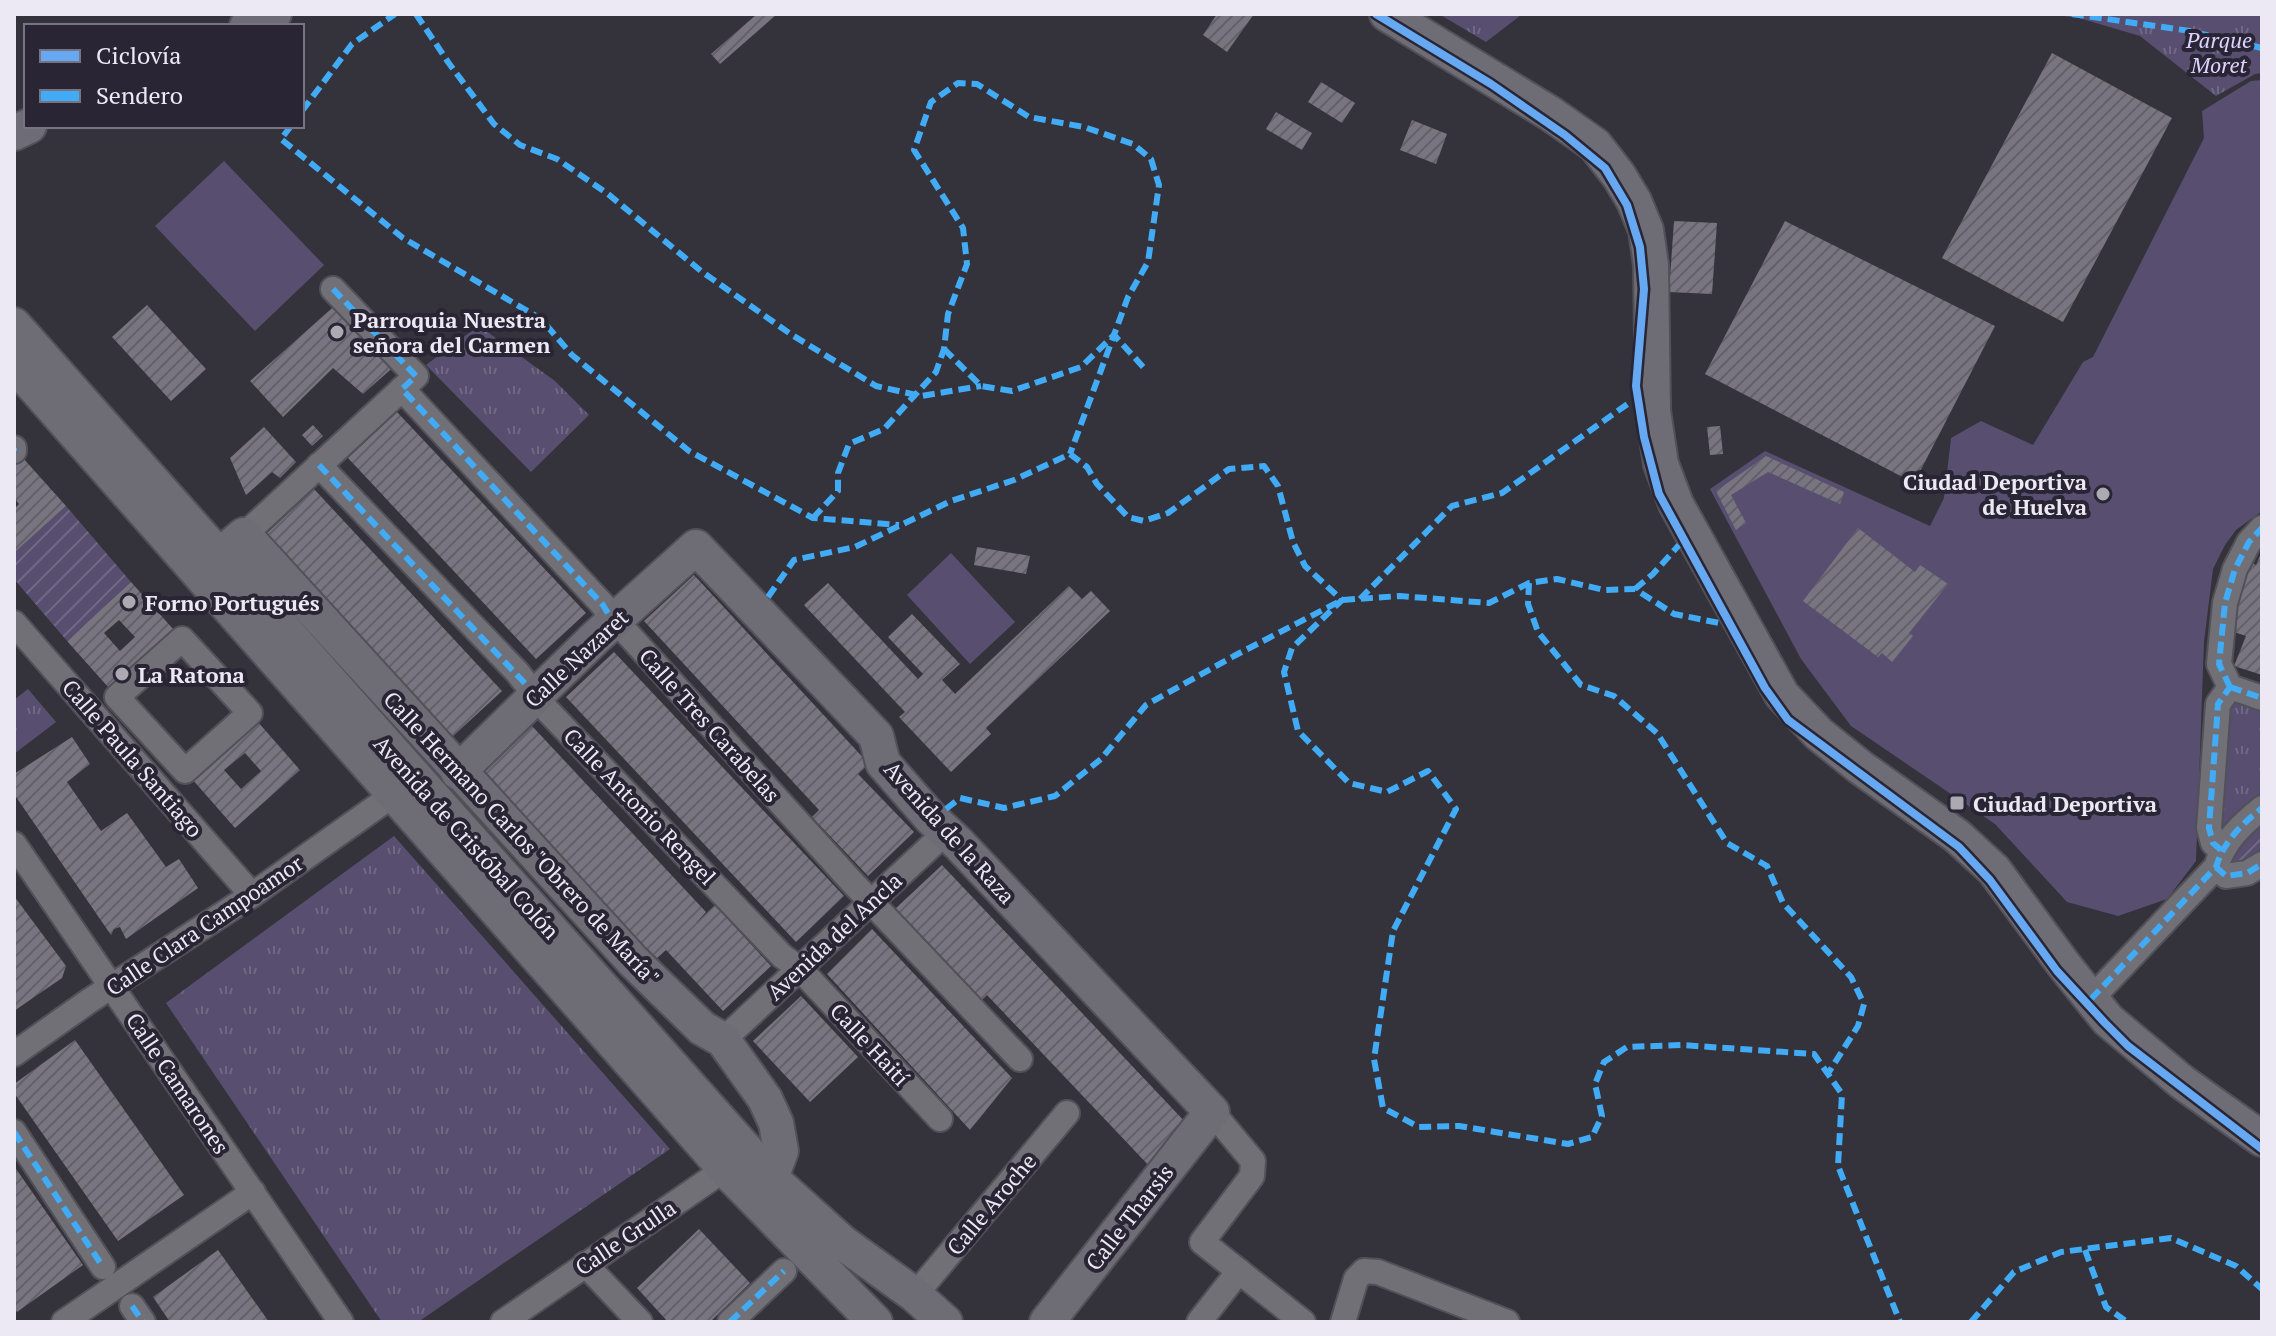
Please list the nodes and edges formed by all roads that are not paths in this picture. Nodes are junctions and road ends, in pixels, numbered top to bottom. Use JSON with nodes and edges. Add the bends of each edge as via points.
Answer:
{"nodes":[{"id":1,"x":274,"y":14,"type":"edge"},
{"id":2,"x":1387,"y":14,"type":"edge"},
{"id":3,"x":252,"y":24,"type":"edge"},
{"id":4,"x":333,"y":289,"type":"dead end"},
{"id":5,"x":14,"y":325,"type":"edge"},
{"id":6,"x":14,"y":364,"type":"edge"},
{"id":7,"x":402,"y":389,"type":"junction"},
{"id":8,"x":319,"y":465,"type":"junction"},
{"id":9,"x":2262,"y":528,"type":"edge"},
{"id":10,"x":232,"y":546,"type":"junction"},
{"id":11,"x":696,"y":547,"type":"joint"},
{"id":12,"x":613,"y":622,"type":"junction"},
{"id":13,"x":14,"y":623,"type":"edge"},
{"id":14,"x":2230,"y":687,"type":"junction"},
{"id":15,"x":536,"y":695,"type":"junction"},
{"id":16,"x":2262,"y":698,"type":"edge"},
{"id":17,"x":185,"y":771,"type":"joint"},
{"id":18,"x":458,"y":772,"type":"junction"},
{"id":19,"x":393,"y":795,"type":"junction"},
{"id":20,"x":2262,"y":808,"type":"edge"},
{"id":21,"x":945,"y":833,"type":"junction"},
{"id":22,"x":14,"y":844,"type":"edge"},
{"id":23,"x":2219,"y":858,"type":"junction"},
{"id":24,"x":2262,"y":864,"type":"edge"},
{"id":25,"x":252,"y":895,"type":"junction"},
{"id":26,"x":871,"y":902,"type":"junction"},
{"id":27,"x":800,"y":969,"type":"junction"},
{"id":28,"x":112,"y":986,"type":"junction"},
{"id":29,"x":2091,"y":999,"type":"junction"},
{"id":30,"x":723,"y":1040,"type":"junction"},
{"id":31,"x":14,"y":1054,"type":"edge"},
{"id":32,"x":1020,"y":1059,"type":"dead end"},
{"id":33,"x":1212,"y":1112,"type":"junction"},
{"id":34,"x":1067,"y":1113,"type":"dead end"},
{"id":35,"x":940,"y":1119,"type":"dead end"},
{"id":36,"x":14,"y":1132,"type":"edge"},
{"id":37,"x":2262,"y":1139,"type":"edge"},
{"id":38,"x":736,"y":1160,"type":"junction"},
{"id":39,"x":771,"y":1178,"type":"junction"},
{"id":40,"x":253,"y":1192,"type":"junction"},
{"id":41,"x":585,"y":1264,"type":"junction"},
{"id":42,"x":103,"y":1267,"type":"dead end"},
{"id":43,"x":784,"y":1271,"type":"dead end"},
{"id":44,"x":1239,"y":1271,"type":"junction"},
{"id":45,"x":915,"y":1295,"type":"junction"},
{"id":46,"x":64,"y":1322,"type":"edge"},
{"id":47,"x":341,"y":1322,"type":"edge"},
{"id":48,"x":503,"y":1322,"type":"edge"},
{"id":49,"x":640,"y":1322,"type":"edge"},
{"id":50,"x":730,"y":1322,"type":"edge"},
{"id":51,"x":875,"y":1322,"type":"edge"},
{"id":52,"x":945,"y":1322,"type":"edge"},
{"id":53,"x":1047,"y":1322,"type":"edge"},
{"id":54,"x":1199,"y":1322,"type":"edge"},
{"id":55,"x":1303,"y":1322,"type":"edge"},
{"id":56,"x":1343,"y":1322,"type":"edge"},
{"id":57,"x":1507,"y":1322,"type":"edge"}],
"edges":[{"from":1,"to":3,"type":"street"},
{"from":2,"to":29,"type":"street","via":[[1551,114],[1595,145],[1619,176],[1646,230],[1653,411],[1661,464],[1676,504],[1753,647],[1782,695],[1819,734],[1957,836],[1994,870]]},
{"from":4,"to":7,"type":"street","via":[[416,376]]},
{"from":5,"to":10,"type":"street","name":"Avenida de Cristóbal Colón"},
{"from":6,"to":19,"type":"street","name":"Avenida de Cristóbal Colón"},
{"from":7,"to":8,"type":"street"},
{"from":7,"to":12,"type":"street","name":"Calle Tres Carabelas"},
{"from":8,"to":10,"type":"street"},
{"from":8,"to":15,"type":"street","name":"Calle Antonio Rengel"},
{"from":9,"to":14,"type":"street","via":[[2235,569],[2225,603],[2219,664]]},
{"from":10,"to":18,"type":"street","name":"Calle Hermano Carlos \"Obrero de María\""},
{"from":10,"to":38,"type":"street","name":"Avenida de Cristóbal Colón","via":[[463,834]]},
{"from":11,"to":12,"type":"street","name":"Calle Nazaret"},
{"from":11,"to":21,"type":"street","name":"Avenida de la Raza","via":[[876,736],[883,763]]},
{"from":12,"to":15,"type":"street","name":"Calle Nazaret"},
{"from":12,"to":26,"type":"street","name":"Calle Tres Carabelas"},
{"from":13,"to":25,"type":"street","name":"Calle Paula Santiago"},
{"from":14,"to":16,"type":"street"},
{"from":14,"to":23,"type":"street","via":[[2218,704],[2209,828]]},
{"from":15,"to":18,"type":"street","name":"Calle Nazaret"},
{"from":15,"to":27,"type":"street","name":"Calle Antonio Rengel"},
{"from":17,"to":17,"type":"street","via":[[117,697],[182,639],[250,713]]},
{"from":18,"to":30,"type":"street","name":"Calle Hermano Carlos \"Obrero de María\"","via":[[633,961],[702,1028]]},
{"from":19,"to":25,"type":"street","name":"Calle Clara Campoamor"},
{"from":19,"to":38,"type":"street","name":"Avenida de Cristóbal Colón"},
{"from":20,"to":23,"type":"street","via":[[2240,826]]},
{"from":21,"to":26,"type":"street","name":"Avenida del Ancla"},
{"from":21,"to":33,"type":"street","name":"Avenida de la Raza"},
{"from":22,"to":28,"type":"street","name":"Calle Camarones"},
{"from":23,"to":24,"type":"street","via":[[2226,876]]},
{"from":23,"to":29,"type":"street"},
{"from":25,"to":28,"type":"street","name":"Calle Clara Campoamor"},
{"from":26,"to":27,"type":"street","name":"Avenida del Ancla"},
{"from":26,"to":32,"type":"street","name":"Calle Tres Carabelas"},
{"from":27,"to":30,"type":"street","name":"Avenida del Ancla"},
{"from":27,"to":35,"type":"street","name":"Calle Haití"},
{"from":28,"to":31,"type":"street","name":"Calle Clara Campoamor"},
{"from":28,"to":40,"type":"street","name":"Calle Camarones"},
{"from":29,"to":37,"type":"street","via":[[2108,1020],[2182,1082]]},
{"from":30,"to":39,"type":"street","name":"Calle Hermano Carlos \"Obrero de María\"","via":[[776,1123],[781,1151]]},
{"from":33,"to":44,"type":"street","via":[[1253,1161],[1252,1176],[1202,1242]]},
{"from":33,"to":53,"type":"street","name":"Calle Tharsis"},
{"from":34,"to":45,"type":"street","name":"Calle Aroche"},
{"from":36,"to":42,"type":"street"},
{"from":38,"to":39,"type":"street","name":"Avenida de Cristóbal Colón"},
{"from":38,"to":41,"type":"street","name":"Calle Grulla"},
{"from":38,"to":51,"type":"street"},
{"from":39,"to":45,"type":"street","name":"Avenida de Cristóbal Colón","via":[[843,1243]]},
{"from":40,"to":46,"type":"street"},
{"from":40,"to":47,"type":"street","name":"Calle Camarones"},
{"from":41,"to":48,"type":"street","name":"Calle Grulla"},
{"from":41,"to":49,"type":"street"},
{"from":43,"to":50,"type":"street"},
{"from":44,"to":54,"type":"street"},
{"from":44,"to":55,"type":"street"},
{"from":45,"to":52,"type":"street","name":"Avenida de Cristóbal Colón"},
{"from":56,"to":57,"type":"street","via":[[1356,1279],[1364,1271]]}]}
